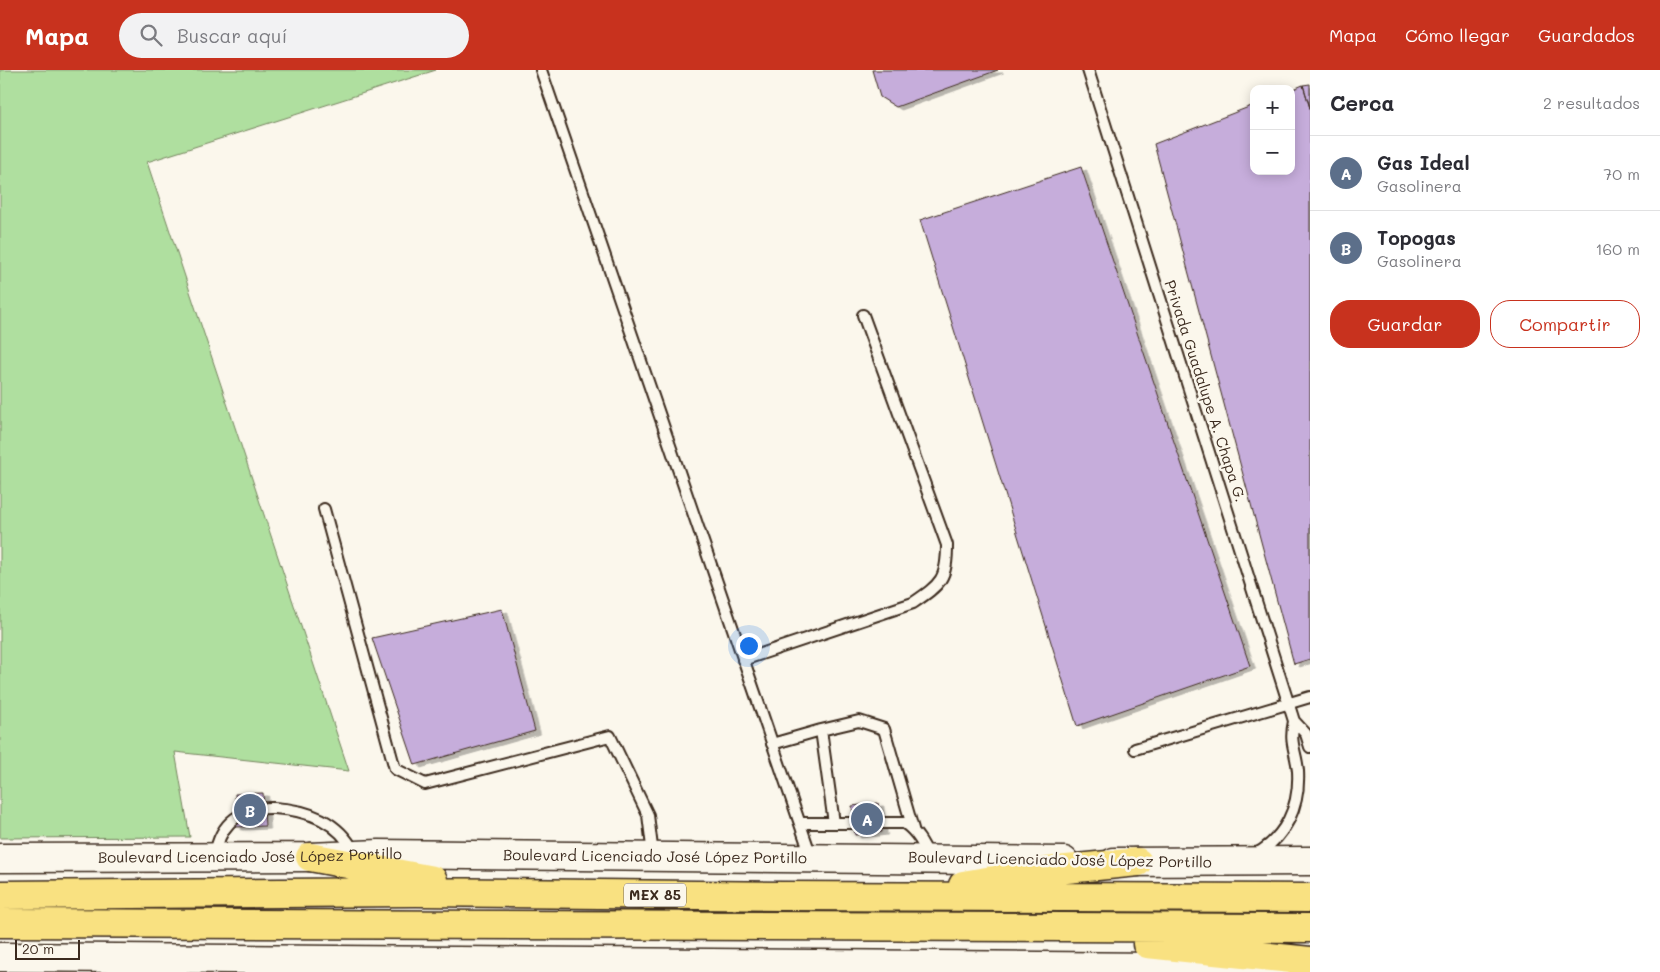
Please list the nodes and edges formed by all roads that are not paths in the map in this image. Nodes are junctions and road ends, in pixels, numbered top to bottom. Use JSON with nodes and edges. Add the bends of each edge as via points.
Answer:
{"nodes":[{"id":1,"x":541,"y":70,"type":"edge"},
{"id":2,"x":1088,"y":70,"type":"edge"},
{"id":3,"x":863,"y":315,"type":"dead end"},
{"id":4,"x":324,"y":509,"type":"dead end"},
{"id":5,"x":744,"y":660,"type":"junction"},
{"id":6,"x":1310,"y":697,"type":"edge"},
{"id":7,"x":1288,"y":703,"type":"junction"},
{"id":8,"x":1294,"y":721,"type":"junction"},
{"id":9,"x":821,"y":730,"type":"junction"},
{"id":10,"x":772,"y":744,"type":"junction"},
{"id":11,"x":1310,"y":747,"type":"edge"},
{"id":12,"x":1136,"y":749,"type":"dead end"},
{"id":13,"x":800,"y":823,"type":"junction"},
{"id":14,"x":834,"y":823,"type":"junction"},
{"id":15,"x":913,"y":829,"type":"junction"},
{"id":16,"x":215,"y":856,"type":"junction"},
{"id":17,"x":357,"y":856,"type":"junction"},
{"id":18,"x":653,"y":856,"type":"junction"},
{"id":19,"x":310,"y":857,"type":"junction"},
{"id":20,"x":0,"y":858,"type":"edge"},
{"id":21,"x":811,"y":858,"type":"junction"},
{"id":22,"x":931,"y":859,"type":"junction"},
{"id":23,"x":1242,"y":861,"type":"junction"},
{"id":24,"x":1310,"y":861,"type":"edge"},
{"id":25,"x":1138,"y":862,"type":"junction"},
{"id":26,"x":499,"y":893,"type":"junction"},
{"id":27,"x":0,"y":895,"type":"edge"},
{"id":28,"x":907,"y":897,"type":"junction"},
{"id":29,"x":1310,"y":898,"type":"edge"},
{"id":30,"x":0,"y":923,"type":"edge"},
{"id":31,"x":1060,"y":928,"type":"junction"},
{"id":32,"x":1310,"y":928,"type":"edge"},
{"id":33,"x":0,"y":957,"type":"edge"},
{"id":34,"x":1310,"y":961,"type":"edge"},
{"id":35,"x":281,"y":965,"type":"edge"},
{"id":36,"x":757,"y":967,"type":"edge"},
{"id":37,"x":855,"y":968,"type":"edge"},
{"id":38,"x":963,"y":968,"type":"edge"},
{"id":39,"x":1310,"y":968,"type":"edge"},
{"id":40,"x":1182,"y":970,"type":"edge"}],
"edges":[{"from":1,"to":5,"type":"lane"},
{"from":2,"to":7,"type":"lane","name":"Privada Guadalupe A. Chapa G."},
{"from":3,"to":5,"type":"lane","via":[[947,545],[948,568],[935,588],[913,603]]},
{"from":4,"to":18,"type":"lane","via":[[395,769],[425,784],[610,736],[648,815]]},
{"from":5,"to":10,"type":"lane"},
{"from":6,"to":7,"type":"lane"},
{"from":7,"to":8,"type":"lane","name":"Privada Guadalupe A. Chapa G."},
{"from":7,"to":12,"type":"lane"},
{"from":8,"to":11,"type":"lane","name":"Privada Guadalupe A. Chapa G.","via":[[1306,734]]},
{"from":8,"to":23,"type":"lane","name":"Privada Guadalupe A. Chapa G.","via":[[1290,737],[1298,770],[1291,817],[1284,831],[1271,844]]},
{"from":9,"to":10,"type":"lane"},
{"from":9,"to":14,"type":"lane"},
{"from":9,"to":15,"type":"lane","via":[[859,721],[884,729]]},
{"from":10,"to":13,"type":"lane"},
{"from":13,"to":14,"type":"lane"},
{"from":13,"to":21,"type":"lane"},
{"from":14,"to":15,"type":"lane","via":[[904,824]]},
{"from":15,"to":22,"type":"lane"},
{"from":16,"to":17,"type":"lane","via":[[218,840],[227,824],[242,813],[259,808],[292,809],[318,816],[340,832]]},
{"from":16,"to":19,"type":"street","name":"Boulevard Licenciado José López Portillo"},
{"from":16,"to":20,"type":"street","name":"Boulevard Licenciado José López Portillo"},
{"from":17,"to":18,"type":"street","name":"Boulevard Licenciado José López Portillo"},
{"from":17,"to":19,"type":"street","name":"Boulevard Licenciado José López Portillo"},
{"from":18,"to":21,"type":"street","name":"Boulevard Licenciado José López Portillo"},
{"from":19,"to":26,"type":"highway"},
{"from":21,"to":22,"type":"street","name":"Boulevard Licenciado José López Portillo"},
{"from":22,"to":25,"type":"street","name":"Boulevard Licenciado José López Portillo"},
{"from":23,"to":24,"type":"street","name":"Boulevard Licenciado José López Portillo"},
{"from":23,"to":25,"type":"street","name":"Boulevard Licenciado José López Portillo"},
{"from":25,"to":28,"type":"highway","via":[[1046,871]]},
{"from":26,"to":27,"type":"highway","number":"MEX 85"},
{"from":26,"to":28,"type":"highway","number":"MEX 85"},
{"from":28,"to":29,"type":"highway","number":"MEX 85"},
{"from":30,"to":31,"type":"highway","number":"MEX 85"},
{"from":31,"to":32,"type":"highway","number":"MEX 85"},
{"from":31,"to":34,"type":"highway","via":[[1119,942]]},
{"from":33,"to":35,"type":"street"},
{"from":35,"to":36,"type":"street"},
{"from":36,"to":37,"type":"street"},
{"from":37,"to":38,"type":"street"},
{"from":38,"to":40,"type":"street"},
{"from":39,"to":40,"type":"street"}]}
